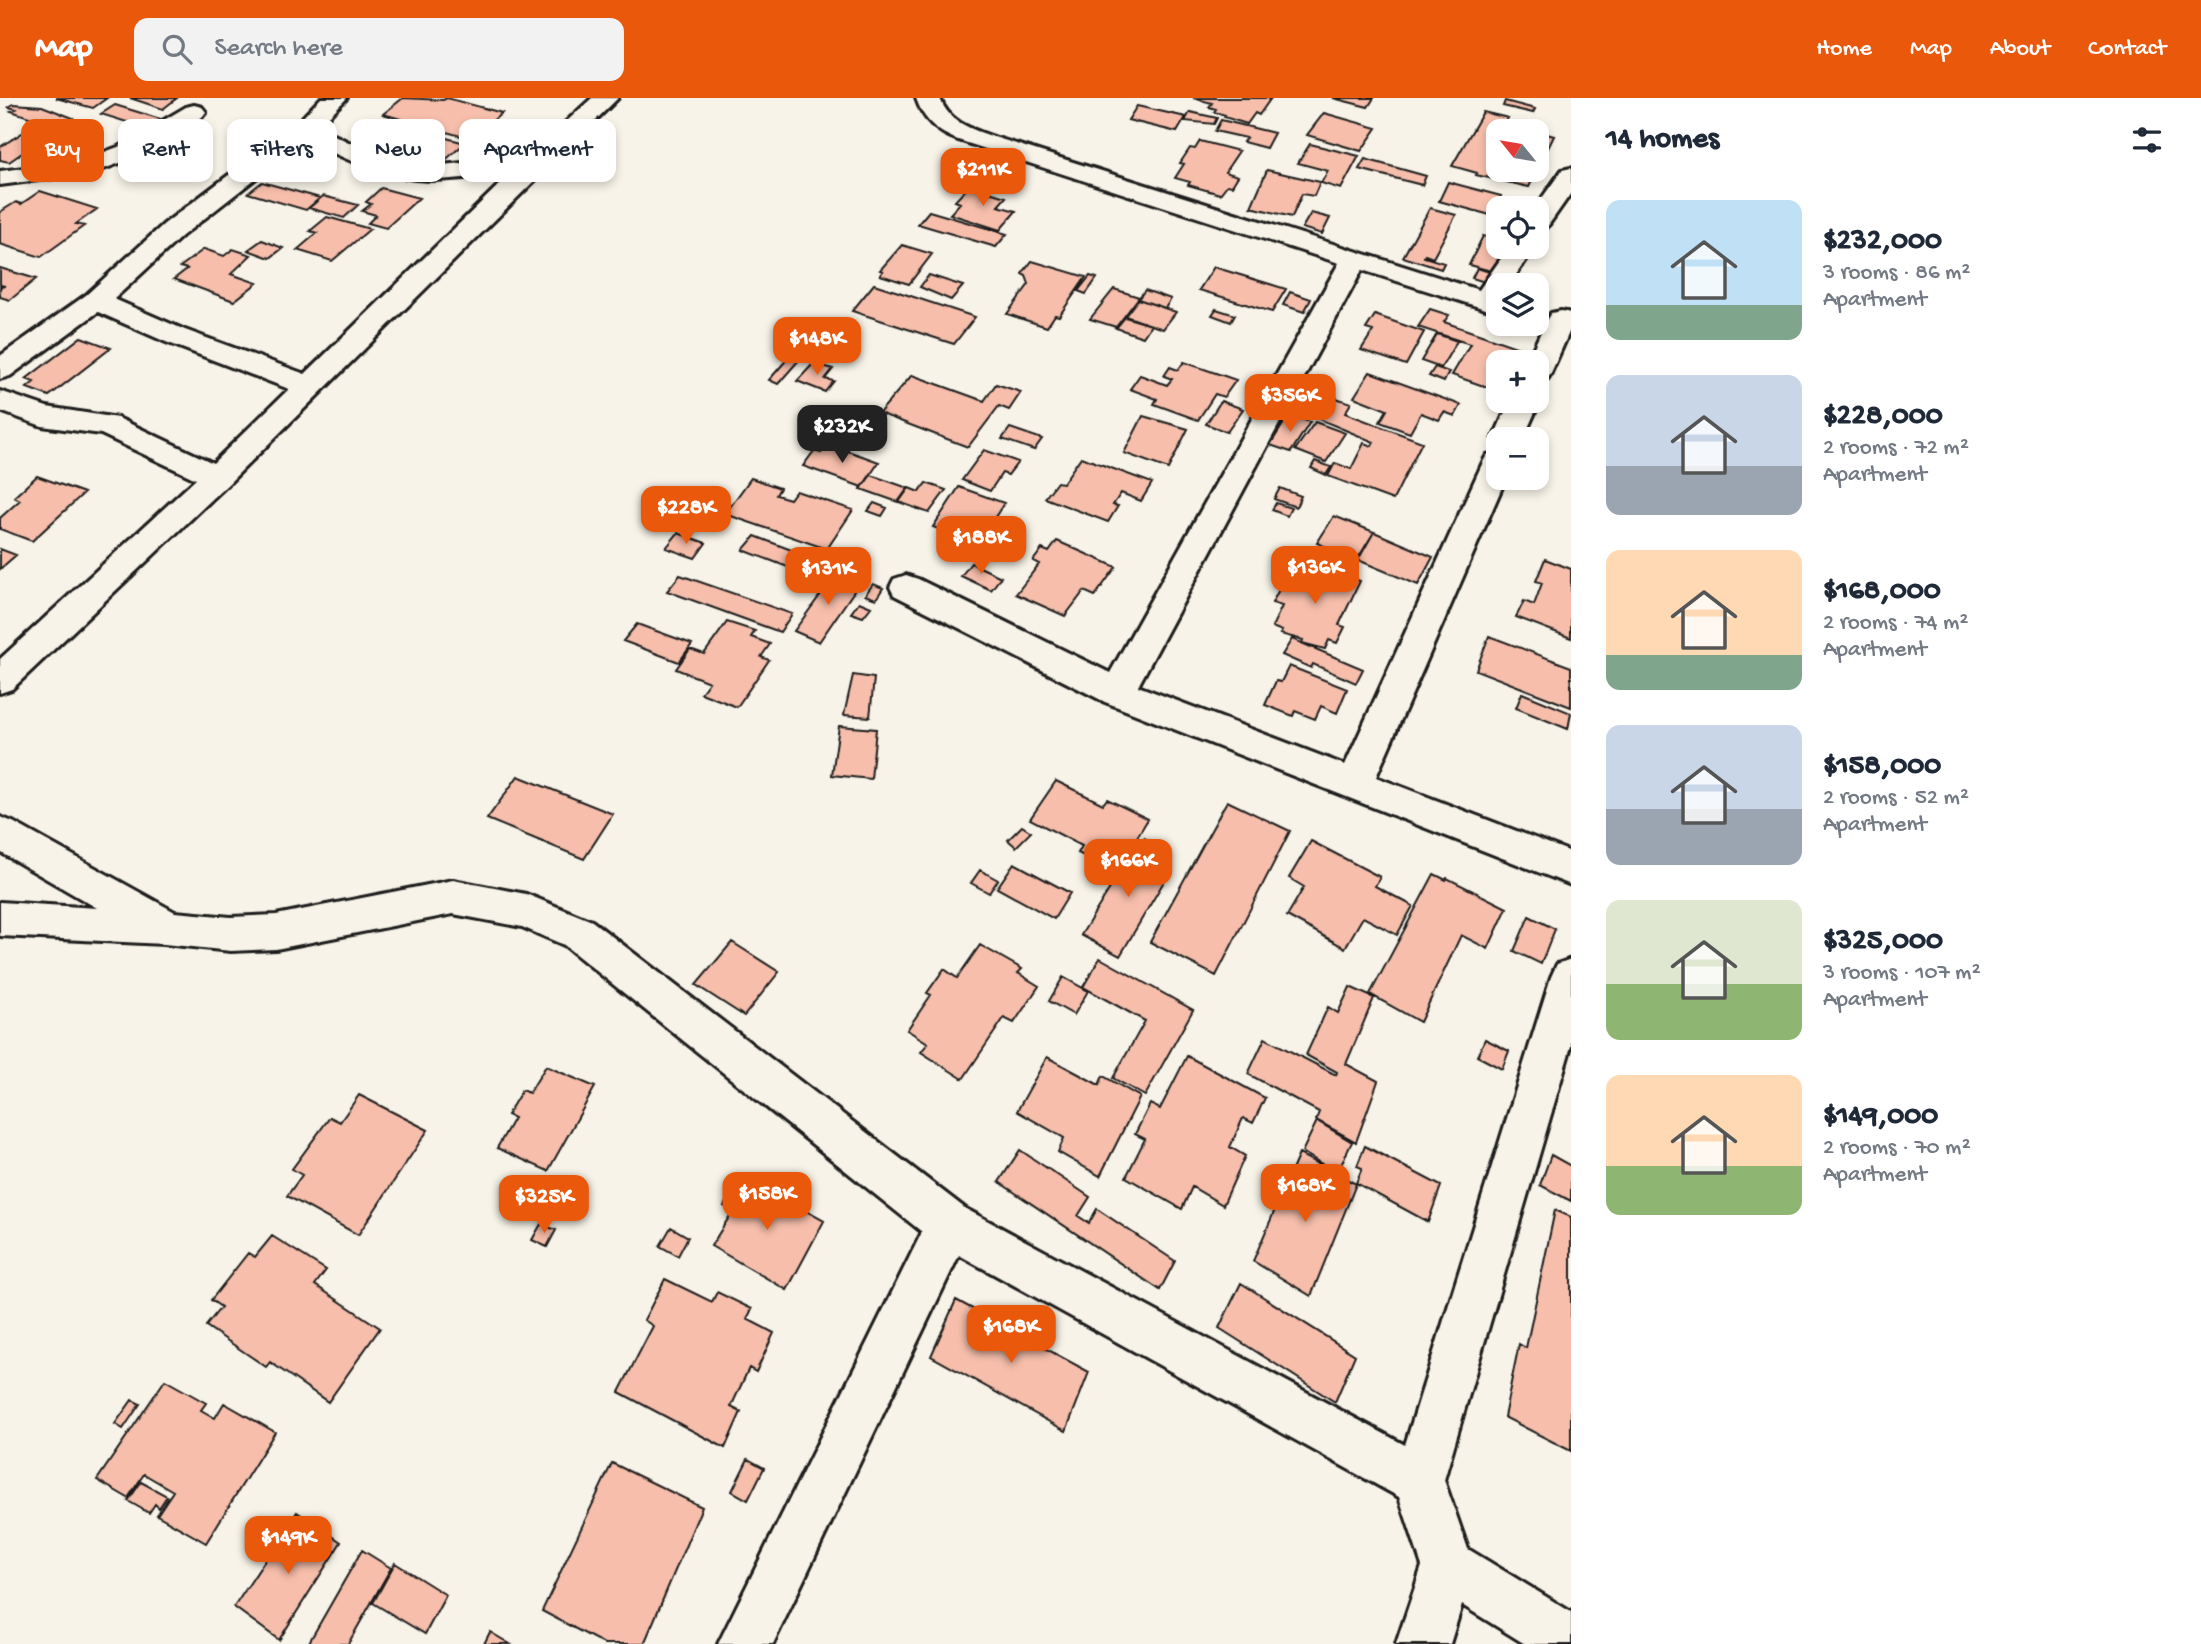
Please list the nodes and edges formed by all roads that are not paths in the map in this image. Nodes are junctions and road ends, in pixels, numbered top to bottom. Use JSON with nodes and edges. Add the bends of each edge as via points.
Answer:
{"nodes":[{"id":1,"x":335,"y":98,"type":"edge"},
{"id":2,"x":606,"y":98,"type":"edge"},
{"id":3,"x":928,"y":98,"type":"edge"},
{"id":4,"x":194,"y":112,"type":"dead end"},
{"id":5,"x":314,"y":119,"type":"edge"},
{"id":6,"x":584,"y":119,"type":"edge"},
{"id":7,"x":337,"y":146,"type":"edge"},
{"id":8,"x":459,"y":170,"type":"edge"},
{"id":9,"x":1571,"y":175,"type":"edge"},
{"id":10,"x":0,"y":178,"type":"edge"},
{"id":11,"x":235,"y":182,"type":"edge"},
{"id":12,"x":517,"y":182,"type":"edge"},
{"id":13,"x":1549,"y":206,"type":"edge"},
{"id":14,"x":1355,"y":259,"type":"junction"},
{"id":15,"x":96,"y":301,"type":"junction"},
{"id":16,"x":1486,"y":301,"type":"edge"},
{"id":17,"x":1556,"y":318,"type":"edge"},
{"id":18,"x":1545,"y":350,"type":"edge"},
{"id":19,"x":0,"y":370,"type":"edge"},
{"id":20,"x":310,"y":386,"type":"junction"},
{"id":21,"x":0,"y":400,"type":"edge"},
{"id":22,"x":217,"y":477,"type":"junction"},
{"id":23,"x":1486,"y":489,"type":"edge"},
{"id":24,"x":906,"y":587,"type":"dead end"},
{"id":25,"x":0,"y":680,"type":"edge"},
{"id":26,"x":1117,"y":692,"type":"junction"},
{"id":27,"x":1355,"y":784,"type":"junction"},
{"id":28,"x":0,"y":833,"type":"edge"},
{"id":29,"x":1571,"y":869,"type":"edge"},
{"id":30,"x":0,"y":919,"type":"edge"},
{"id":31,"x":169,"y":929,"type":"junction"},
{"id":32,"x":1571,"y":977,"type":"edge"},
{"id":33,"x":950,"y":1225,"type":"junction"},
{"id":34,"x":1419,"y":1479,"type":"junction"},
{"id":35,"x":1448,"y":1566,"type":"junction"},
{"id":36,"x":1571,"y":1642,"type":"edge"},
{"id":37,"x":745,"y":1644,"type":"edge"},
{"id":38,"x":1423,"y":1644,"type":"edge"}],
"edges":[{"from":1,"to":5,"type":"street"},
{"from":2,"to":6,"type":"street"},
{"from":3,"to":14,"type":"street","via":[[936,118],[963,134]]},
{"from":4,"to":10,"type":"street","via":[[127,152],[84,167]]},
{"from":7,"to":8,"type":"street","via":[[390,166],[430,173]]},
{"from":9,"to":13,"type":"street"},
{"from":11,"to":15,"type":"street","via":[[173,230]]},
{"from":12,"to":20,"type":"street"},
{"from":14,"to":16,"type":"street"},
{"from":14,"to":26,"type":"street"},
{"from":15,"to":19,"type":"street"},
{"from":15,"to":20,"type":"street","via":[[194,344]]},
{"from":17,"to":18,"type":"street"},
{"from":20,"to":22,"type":"street"},
{"from":21,"to":22,"type":"street","via":[[42,416],[107,425]]},
{"from":22,"to":25,"type":"street"},
{"from":23,"to":27,"type":"street"},
{"from":24,"to":26,"type":"street"},
{"from":26,"to":27,"type":"street"},
{"from":27,"to":29,"type":"street"},
{"from":28,"to":31,"type":"street"},
{"from":30,"to":31,"type":"street"},
{"from":31,"to":33,"type":"street","via":[[276,932],[453,897],[526,911],[578,933]]},
{"from":32,"to":34,"type":"street"},
{"from":33,"to":34,"type":"street"},
{"from":33,"to":37,"type":"street"},
{"from":34,"to":35,"type":"street"},
{"from":35,"to":36,"type":"street"},
{"from":35,"to":38,"type":"street"}]}
